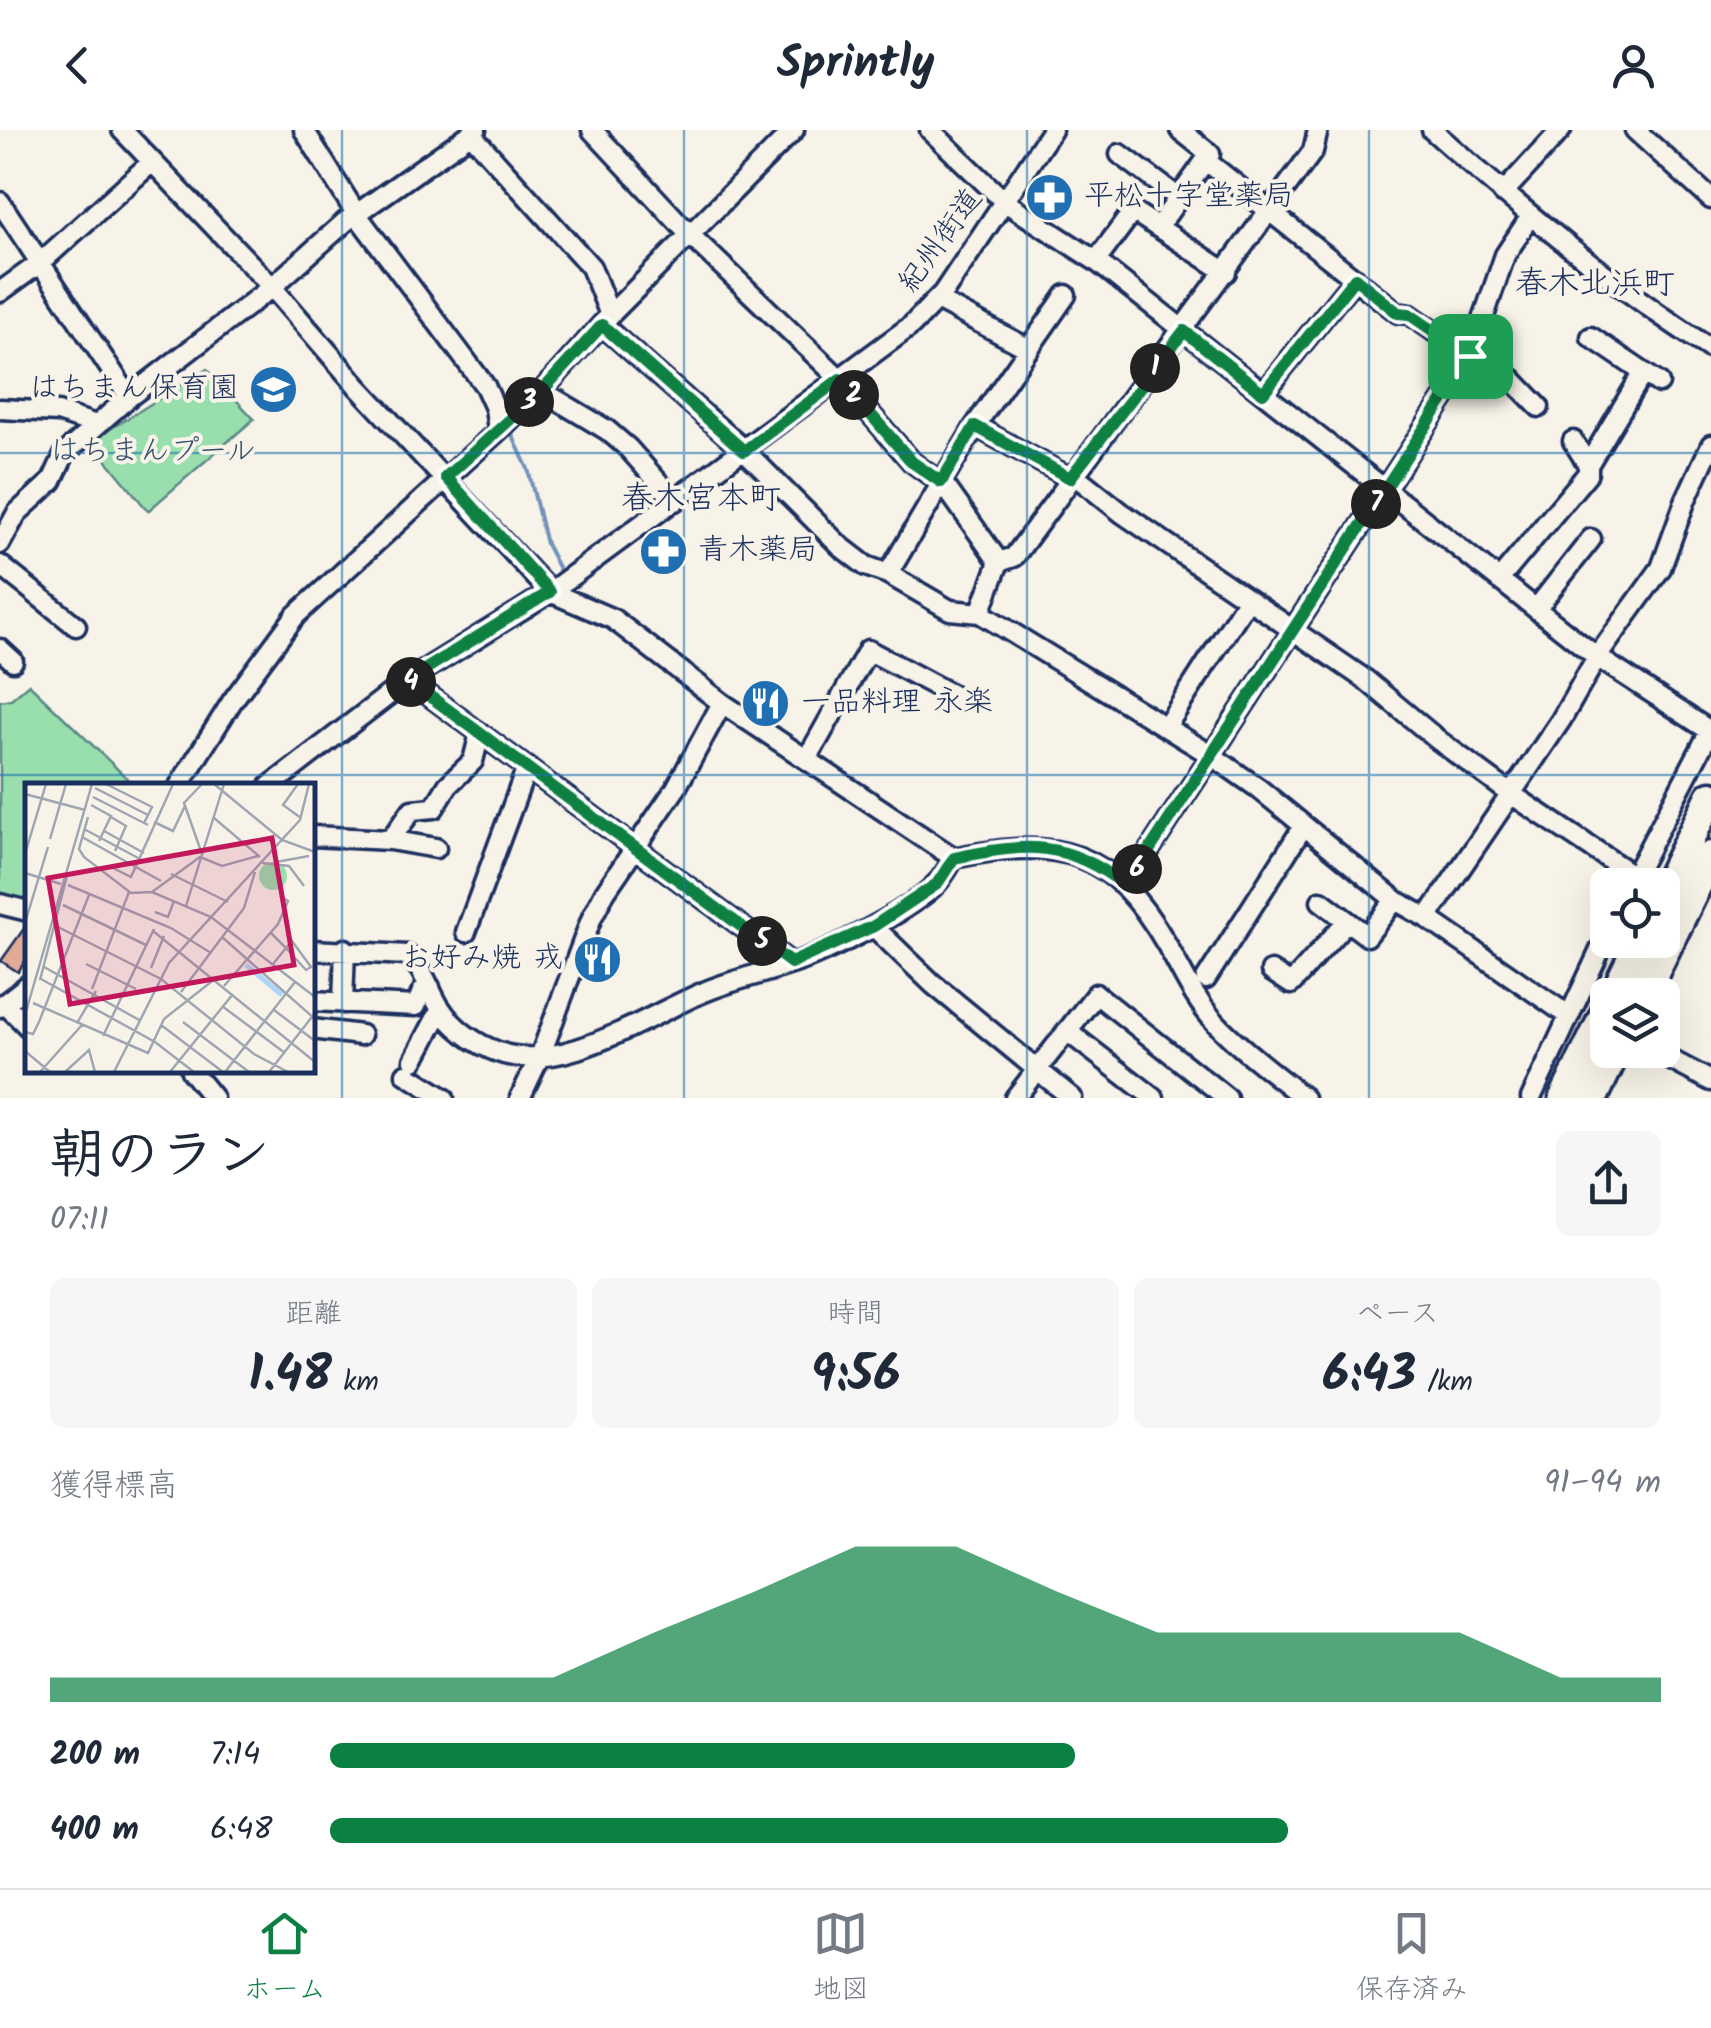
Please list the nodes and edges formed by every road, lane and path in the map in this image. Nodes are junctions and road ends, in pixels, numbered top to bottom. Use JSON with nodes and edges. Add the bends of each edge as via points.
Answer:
{"nodes":[{"id":1,"x":122,"y":130,"type":"edge"},
{"id":2,"x":304,"y":130,"type":"edge"},
{"id":3,"x":794,"y":130,"type":"edge"},
{"id":4,"x":930,"y":130,"type":"edge"},
{"id":5,"x":1052,"y":130,"type":"edge"},
{"id":6,"x":1180,"y":130,"type":"edge"},
{"id":7,"x":1318,"y":130,"type":"edge"},
{"id":8,"x":1432,"y":130,"type":"edge"},
{"id":9,"x":1561,"y":130,"type":"edge"},
{"id":10,"x":1635,"y":130,"type":"edge"},
{"id":11,"x":597,"y":131,"type":"edge"},
{"id":12,"x":473,"y":132,"type":"edge"},
{"id":13,"x":1120,"y":154,"type":"dead end"},
{"id":14,"x":1205,"y":160,"type":"junction"},
{"id":15,"x":152,"y":162,"type":"junction"},
{"id":16,"x":1503,"y":193,"type":"junction"},
{"id":17,"x":1179,"y":198,"type":"junction"},
{"id":18,"x":1711,"y":199,"type":"edge"},
{"id":19,"x":0,"y":202,"type":"edge"},
{"id":20,"x":1005,"y":202,"type":"junction"},
{"id":21,"x":1271,"y":210,"type":"junction"},
{"id":22,"x":357,"y":214,"type":"junction"},
{"id":23,"x":1531,"y":216,"type":"junction"},
{"id":24,"x":1158,"y":228,"type":"junction"},
{"id":25,"x":690,"y":235,"type":"junction"},
{"id":26,"x":1096,"y":261,"type":"junction"},
{"id":27,"x":40,"y":264,"type":"junction"},
{"id":28,"x":1226,"y":272,"type":"junction"},
{"id":29,"x":1355,"y":278,"type":"junction"},
{"id":30,"x":272,"y":287,"type":"junction"},
{"id":31,"x":0,"y":292,"type":"edge"},
{"id":32,"x":1066,"y":295,"type":"dead end"},
{"id":33,"x":937,"y":300,"type":"junction"},
{"id":34,"x":606,"y":320,"type":"junction"},
{"id":35,"x":1184,"y":331,"type":"junction"},
{"id":36,"x":1590,"y":337,"type":"dead end"},
{"id":37,"x":1029,"y":349,"type":"junction"},
{"id":38,"x":1711,"y":349,"type":"edge"},
{"id":39,"x":1470,"y":356,"type":"junction"},
{"id":40,"x":840,"y":379,"type":"junction"},
{"id":41,"x":542,"y":391,"type":"junction"},
{"id":42,"x":1263,"y":393,"type":"junction"},
{"id":43,"x":129,"y":396,"type":"junction"},
{"id":44,"x":1539,"y":407,"type":"dead end"},
{"id":45,"x":0,"y":409,"type":"edge"},
{"id":46,"x":96,"y":426,"type":"junction"},
{"id":47,"x":975,"y":426,"type":"junction"},
{"id":48,"x":498,"y":430,"type":"junction"},
{"id":49,"x":1573,"y":441,"type":"dead end"},
{"id":50,"x":1711,"y":444,"type":"edge"},
{"id":51,"x":744,"y":451,"type":"junction"},
{"id":52,"x":1588,"y":465,"type":"junction"},
{"id":53,"x":1072,"y":476,"type":"junction"},
{"id":54,"x":446,"y":477,"type":"junction"},
{"id":55,"x":941,"y":482,"type":"junction"},
{"id":56,"x":1386,"y":489,"type":"junction"},
{"id":57,"x":676,"y":501,"type":"junction"},
{"id":58,"x":1591,"y":539,"type":"dead end"},
{"id":59,"x":0,"y":544,"type":"edge"},
{"id":60,"x":999,"y":562,"type":"junction"},
{"id":61,"x":0,"y":565,"type":"edge"},
{"id":62,"x":888,"y":574,"type":"junction"},
{"id":63,"x":1499,"y":580,"type":"junction"},
{"id":64,"x":550,"y":592,"type":"junction"},
{"id":65,"x":1248,"y":598,"type":"junction"},
{"id":66,"x":1536,"y":609,"type":"junction"},
{"id":67,"x":980,"y":613,"type":"junction"},
{"id":68,"x":76,"y":626,"type":"dead end"},
{"id":69,"x":1294,"y":628,"type":"junction"},
{"id":70,"x":1597,"y":657,"type":"junction"},
{"id":71,"x":408,"y":680,"type":"junction"},
{"id":72,"x":960,"y":699,"type":"dead end"},
{"id":73,"x":722,"y":703,"type":"junction"},
{"id":74,"x":1166,"y":727,"type":"junction"},
{"id":75,"x":1710,"y":730,"type":"edge"},
{"id":76,"x":480,"y":732,"type":"junction"},
{"id":77,"x":1211,"y":754,"type":"junction"},
{"id":78,"x":806,"y":759,"type":"junction"},
{"id":79,"x":528,"y":767,"type":"junction"},
{"id":80,"x":182,"y":783,"type":"edge"},
{"id":81,"x":274,"y":783,"type":"edge"},
{"id":82,"x":1511,"y":794,"type":"junction"},
{"id":83,"x":1711,"y":796,"type":"edge"},
{"id":84,"x":1303,"y":828,"type":"junction"},
{"id":85,"x":315,"y":836,"type":"edge"},
{"id":86,"x":390,"y":840,"type":"junction"},
{"id":87,"x":636,"y":847,"type":"junction"},
{"id":88,"x":436,"y":848,"type":"dead end"},
{"id":89,"x":1711,"y":856,"type":"edge"},
{"id":90,"x":954,"y":858,"type":"junction"},
{"id":91,"x":1614,"y":868,"type":"edge"},
{"id":92,"x":1639,"y":868,"type":"edge"},
{"id":93,"x":1675,"y":868,"type":"edge"},
{"id":94,"x":1126,"y":886,"type":"junction"},
{"id":95,"x":1395,"y":900,"type":"junction"},
{"id":96,"x":1320,"y":902,"type":"dead end"},
{"id":97,"x":0,"y":904,"type":"edge"},
{"id":98,"x":25,"y":911,"type":"edge"},
{"id":99,"x":25,"y":912,"type":"edge"},
{"id":100,"x":0,"y":914,"type":"edge"},
{"id":101,"x":1427,"y":918,"type":"junction"},
{"id":102,"x":1347,"y":921,"type":"junction"},
{"id":103,"x":874,"y":926,"type":"junction"},
{"id":104,"x":466,"y":932,"type":"dead end"},
{"id":105,"x":345,"y":949,"type":"junction"},
{"id":106,"x":315,"y":950,"type":"edge"},
{"id":107,"x":1596,"y":958,"type":"edge"},
{"id":108,"x":791,"y":963,"type":"junction"},
{"id":109,"x":1271,"y":971,"type":"dead end"},
{"id":110,"x":1206,"y":978,"type":"dead end"},
{"id":111,"x":1651,"y":978,"type":"edge"},
{"id":112,"x":25,"y":987,"type":"edge"},
{"id":113,"x":430,"y":987,"type":"junction"},
{"id":114,"x":315,"y":1001,"type":"edge"},
{"id":115,"x":344,"y":1003,"type":"junction"},
{"id":116,"x":2,"y":1005,"type":"edge"},
{"id":117,"x":440,"y":1009,"type":"junction"},
{"id":118,"x":1569,"y":1016,"type":"junction"},
{"id":119,"x":25,"y":1024,"type":"edge"},
{"id":120,"x":315,"y":1029,"type":"edge"},
{"id":121,"x":1067,"y":1030,"type":"junction"},
{"id":122,"x":361,"y":1034,"type":"dead end"},
{"id":123,"x":1590,"y":1045,"type":"edge"},
{"id":124,"x":541,"y":1054,"type":"junction"},
{"id":125,"x":1680,"y":1064,"type":"edge"},
{"id":126,"x":1607,"y":1068,"type":"edge"},
{"id":127,"x":1036,"y":1069,"type":"junction"},
{"id":128,"x":193,"y":1073,"type":"edge"},
{"id":129,"x":532,"y":1074,"type":"junction"},
{"id":130,"x":1711,"y":1080,"type":"edge"},
{"id":131,"x":214,"y":1098,"type":"edge"},
{"id":132,"x":444,"y":1098,"type":"edge"},
{"id":133,"x":520,"y":1098,"type":"edge"},
{"id":134,"x":538,"y":1098,"type":"edge"},
{"id":135,"x":1015,"y":1098,"type":"edge"},
{"id":136,"x":1072,"y":1098,"type":"edge"},
{"id":137,"x":1154,"y":1098,"type":"edge"},
{"id":138,"x":1227,"y":1098,"type":"edge"},
{"id":139,"x":1304,"y":1098,"type":"edge"},
{"id":140,"x":1530,"y":1098,"type":"edge"},
{"id":141,"x":1564,"y":1098,"type":"edge"},
{"id":142,"x":1593,"y":1098,"type":"edge"}],
"edges":[{"from":1,"to":15,"type":"street"},
{"from":2,"to":22,"type":"street"},
{"from":3,"to":25,"type":"street"},
{"from":4,"to":20,"type":"street"},
{"from":5,"to":20,"type":"street","name":"紀州街道"},
{"from":6,"to":14,"type":"street","via":[[1210,154]]},
{"from":7,"to":21,"type":"street","via":[[1313,151]]},
{"from":8,"to":16,"type":"street"},
{"from":9,"to":16,"type":"street"},
{"from":10,"to":18,"type":"street"},
{"from":11,"to":25,"type":"street"},
{"from":12,"to":22,"type":"street"},
{"from":12,"to":34,"type":"street","via":[[591,267]]},
{"from":13,"to":17,"type":"street"},
{"from":14,"to":17,"type":"street"},
{"from":14,"to":21,"type":"street"},
{"from":15,"to":27,"type":"street"},
{"from":15,"to":30,"type":"street"},
{"from":16,"to":23,"type":"street"},
{"from":17,"to":24,"type":"street"},
{"from":19,"to":27,"type":"street"},
{"from":20,"to":26,"type":"street"},
{"from":20,"to":33,"type":"street","name":"紀州街道"},
{"from":21,"to":28,"type":"street"},
{"from":21,"to":29,"type":"street"},
{"from":22,"to":30,"type":"street"},
{"from":22,"to":48,"type":"street","via":[[484,386]]},
{"from":23,"to":38,"type":"street"},
{"from":23,"to":39,"type":"street","via":[[1504,256]]},
{"from":24,"to":26,"type":"street","via":[[1133,211]]},
{"from":24,"to":28,"type":"street"},
{"from":25,"to":34,"type":"street"},
{"from":25,"to":40,"type":"street"},
{"from":26,"to":35,"type":"street"},
{"from":27,"to":31,"type":"street"},
{"from":27,"to":43,"type":"street"},
{"from":28,"to":35,"type":"street"},
{"from":29,"to":39,"type":"street"},
{"from":29,"to":42,"type":"street"},
{"from":30,"to":43,"type":"street"},
{"from":30,"to":54,"type":"street"},
{"from":32,"to":37,"type":"street"},
{"from":33,"to":37,"type":"street"},
{"from":33,"to":40,"type":"street","name":"紀州街道"},
{"from":34,"to":41,"type":"street"},
{"from":34,"to":51,"type":"street"},
{"from":35,"to":42,"type":"street"},
{"from":35,"to":53,"type":"street"},
{"from":36,"to":52,"type":"street","via":[[1651,378]]},
{"from":37,"to":47,"type":"street"},
{"from":39,"to":44,"type":"street","via":[[1512,379]]},
{"from":39,"to":56,"type":"street"},
{"from":40,"to":51,"type":"street","name":"紀州街道"},
{"from":40,"to":55,"type":"street","via":[[912,462]]},
{"from":41,"to":48,"type":"street"},
{"from":41,"to":57,"type":"street","via":[[607,430]]},
{"from":42,"to":56,"type":"street"},
{"from":43,"to":46,"type":"street"},
{"from":45,"to":46,"type":"street","via":[[58,412]]},
{"from":46,"to":59,"type":"street","via":[[17,513]]},
{"from":47,"to":53,"type":"street"},
{"from":47,"to":55,"type":"street"},
{"from":48,"to":54,"type":"street"},
{"from":49,"to":52,"type":"street"},
{"from":50,"to":70,"type":"street","via":[[1662,568]]},
{"from":51,"to":57,"type":"street","name":"紀州街道"},
{"from":51,"to":62,"type":"street","via":[[840,546]]},
{"from":52,"to":63,"type":"street"},
{"from":53,"to":60,"type":"street","via":[[1014,557]]},
{"from":53,"to":65,"type":"street"},
{"from":54,"to":64,"type":"street"},
{"from":54,"to":80,"type":"street","via":[[296,615]]},
{"from":55,"to":60,"type":"street"},
{"from":55,"to":62,"type":"street"},
{"from":56,"to":63,"type":"street"},
{"from":56,"to":69,"type":"street"},
{"from":57,"to":64,"type":"street","name":"紀州街道"},
{"from":58,"to":66,"type":"street"},
{"from":60,"to":67,"type":"street"},
{"from":61,"to":68,"type":"street"},
{"from":62,"to":67,"type":"street","via":[[950,610]]},
{"from":63,"to":66,"type":"street"},
{"from":64,"to":71,"type":"street","name":"紀州街道"},
{"from":64,"to":73,"type":"street","via":[[613,620]]},
{"from":65,"to":69,"type":"street"},
{"from":65,"to":74,"type":"street"},
{"from":66,"to":70,"type":"street"},
{"from":67,"to":74,"type":"street"},
{"from":69,"to":77,"type":"street"},
{"from":69,"to":82,"type":"street"},
{"from":70,"to":75,"type":"street"},
{"from":70,"to":82,"type":"street"},
{"from":71,"to":76,"type":"street"},
{"from":71,"to":81,"type":"street","name":"紀州街道"},
{"from":72,"to":78,"type":"street","via":[[868,650]]},
{"from":73,"to":78,"type":"street"},
{"from":73,"to":87,"type":"street"},
{"from":74,"to":77,"type":"street"},
{"from":75,"to":92,"type":"street"},
{"from":76,"to":79,"type":"street"},
{"from":76,"to":86,"type":"street","via":[[473,761],[434,808],[412,810]]},
{"from":77,"to":84,"type":"street"},
{"from":77,"to":94,"type":"street"},
{"from":78,"to":90,"type":"street"},
{"from":79,"to":87,"type":"street"},
{"from":79,"to":104,"type":"street"},
{"from":82,"to":91,"type":"street"},
{"from":82,"to":101,"type":"street"},
{"from":83,"to":93,"type":"main road"},
{"from":84,"to":95,"type":"street"},
{"from":84,"to":110,"type":"street"},
{"from":85,"to":86,"type":"street"},
{"from":86,"to":88,"type":"street"},
{"from":87,"to":108,"type":"street"},
{"from":87,"to":124,"type":"street","via":[[592,917]]},
{"from":89,"to":111,"type":"main road"},
{"from":90,"to":94,"type":"street","via":[[1028,846],[1086,858]]},
{"from":90,"to":103,"type":"street","via":[[937,884]]},
{"from":94,"to":139,"type":"street","via":[[1215,1023]]},
{"from":95,"to":101,"type":"street"},
{"from":95,"to":102,"type":"street","via":[[1368,936]]},
{"from":96,"to":102,"type":"street"},
{"from":97,"to":98,"type":"street"},
{"from":99,"to":100,"type":"street"},
{"from":101,"to":118,"type":"street"},
{"from":102,"to":109,"type":"street","via":[[1290,984]]},
{"from":103,"to":108,"type":"street"},
{"from":103,"to":127,"type":"street"},
{"from":105,"to":106,"type":"street"},
{"from":105,"to":113,"type":"street","via":[[407,955]]},
{"from":105,"to":115,"type":"street"},
{"from":107,"to":118,"type":"street"},
{"from":108,"to":124,"type":"street","via":[[706,991],[590,1045]]},
{"from":112,"to":116,"type":"street"},
{"from":113,"to":115,"type":"street","via":[[416,1006]]},
{"from":113,"to":117,"type":"street"},
{"from":114,"to":115,"type":"street"},
{"from":116,"to":119,"type":"street"},
{"from":117,"to":124,"type":"street","via":[[464,1035],[498,1052]]},
{"from":117,"to":132,"type":"street","via":[[410,1067]]},
{"from":118,"to":140,"type":"street"},
{"from":120,"to":122,"type":"street"},
{"from":121,"to":127,"type":"street"},
{"from":121,"to":137,"type":"street"},
{"from":121,"to":138,"type":"street","via":[[1096,994]]},
{"from":123,"to":141,"type":"main road"},
{"from":124,"to":129,"type":"street"},
{"from":125,"to":130,"type":"street"},
{"from":126,"to":142,"type":"main road"},
{"from":127,"to":135,"type":"street"},
{"from":127,"to":136,"type":"street"},
{"from":128,"to":131,"type":"street"},
{"from":129,"to":133,"type":"street"},
{"from":129,"to":134,"type":"street"}]}
